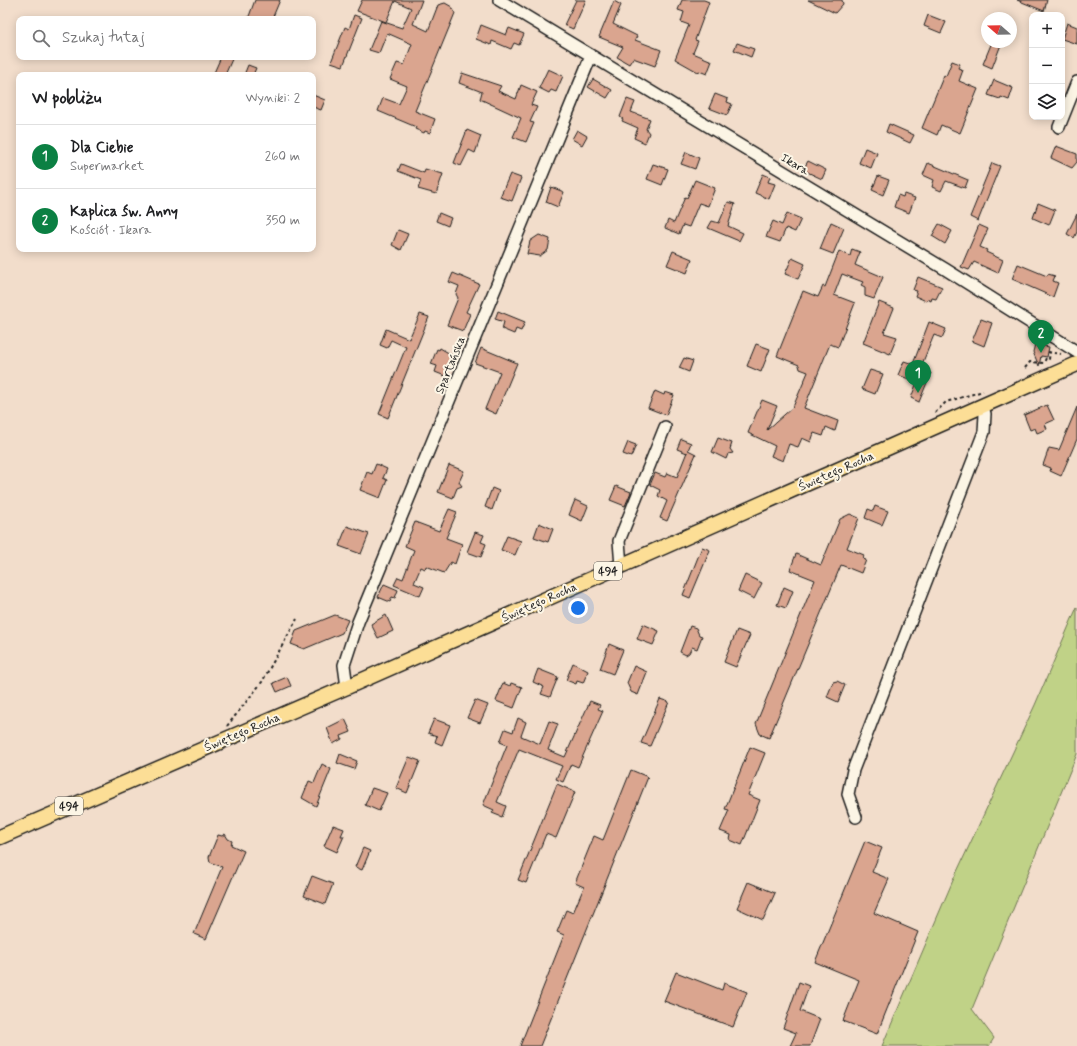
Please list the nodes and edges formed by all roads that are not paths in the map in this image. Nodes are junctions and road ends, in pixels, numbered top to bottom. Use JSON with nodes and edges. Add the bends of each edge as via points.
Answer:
{"nodes":[{"id":1,"x":499,"y":0,"type":"edge"},
{"id":2,"x":591,"y":56,"type":"junction"},
{"id":3,"x":1077,"y":82,"type":"edge"},
{"id":4,"x":1059,"y":127,"type":"dead end"},
{"id":5,"x":1077,"y":352,"type":"edge"},
{"id":6,"x":1077,"y":364,"type":"edge"},
{"id":7,"x":983,"y":406,"type":"junction"},
{"id":8,"x":665,"y":427,"type":"dead end"},
{"id":9,"x":621,"y":566,"type":"junction"},
{"id":10,"x":347,"y":686,"type":"junction"},
{"id":11,"x":856,"y":816,"type":"dead end"},
{"id":12,"x":0,"y":837,"type":"edge"}],
"edges":[{"from":1,"to":2,"type":"street","name":"Ikara"},
{"from":2,"to":5,"type":"street","name":"Ikara","via":[[945,269]]},
{"from":2,"to":10,"type":"street","name":"Spartańska","via":[[358,622],[344,665]]},
{"from":3,"to":4,"type":"street"},
{"from":6,"to":7,"type":"main road","name":"Świętego Rocha","number":"494"},
{"from":7,"to":9,"type":"main road","name":"Świętego Rocha","number":"494"},
{"from":7,"to":11,"type":"street","via":[[984,432],[853,770],[848,794]]},
{"from":8,"to":9,"type":"street","via":[[619,541]]},
{"from":9,"to":10,"type":"main road","name":"Świętego Rocha","number":"494"},
{"from":10,"to":12,"type":"main road","name":"Świętego Rocha","number":"494"}]}
